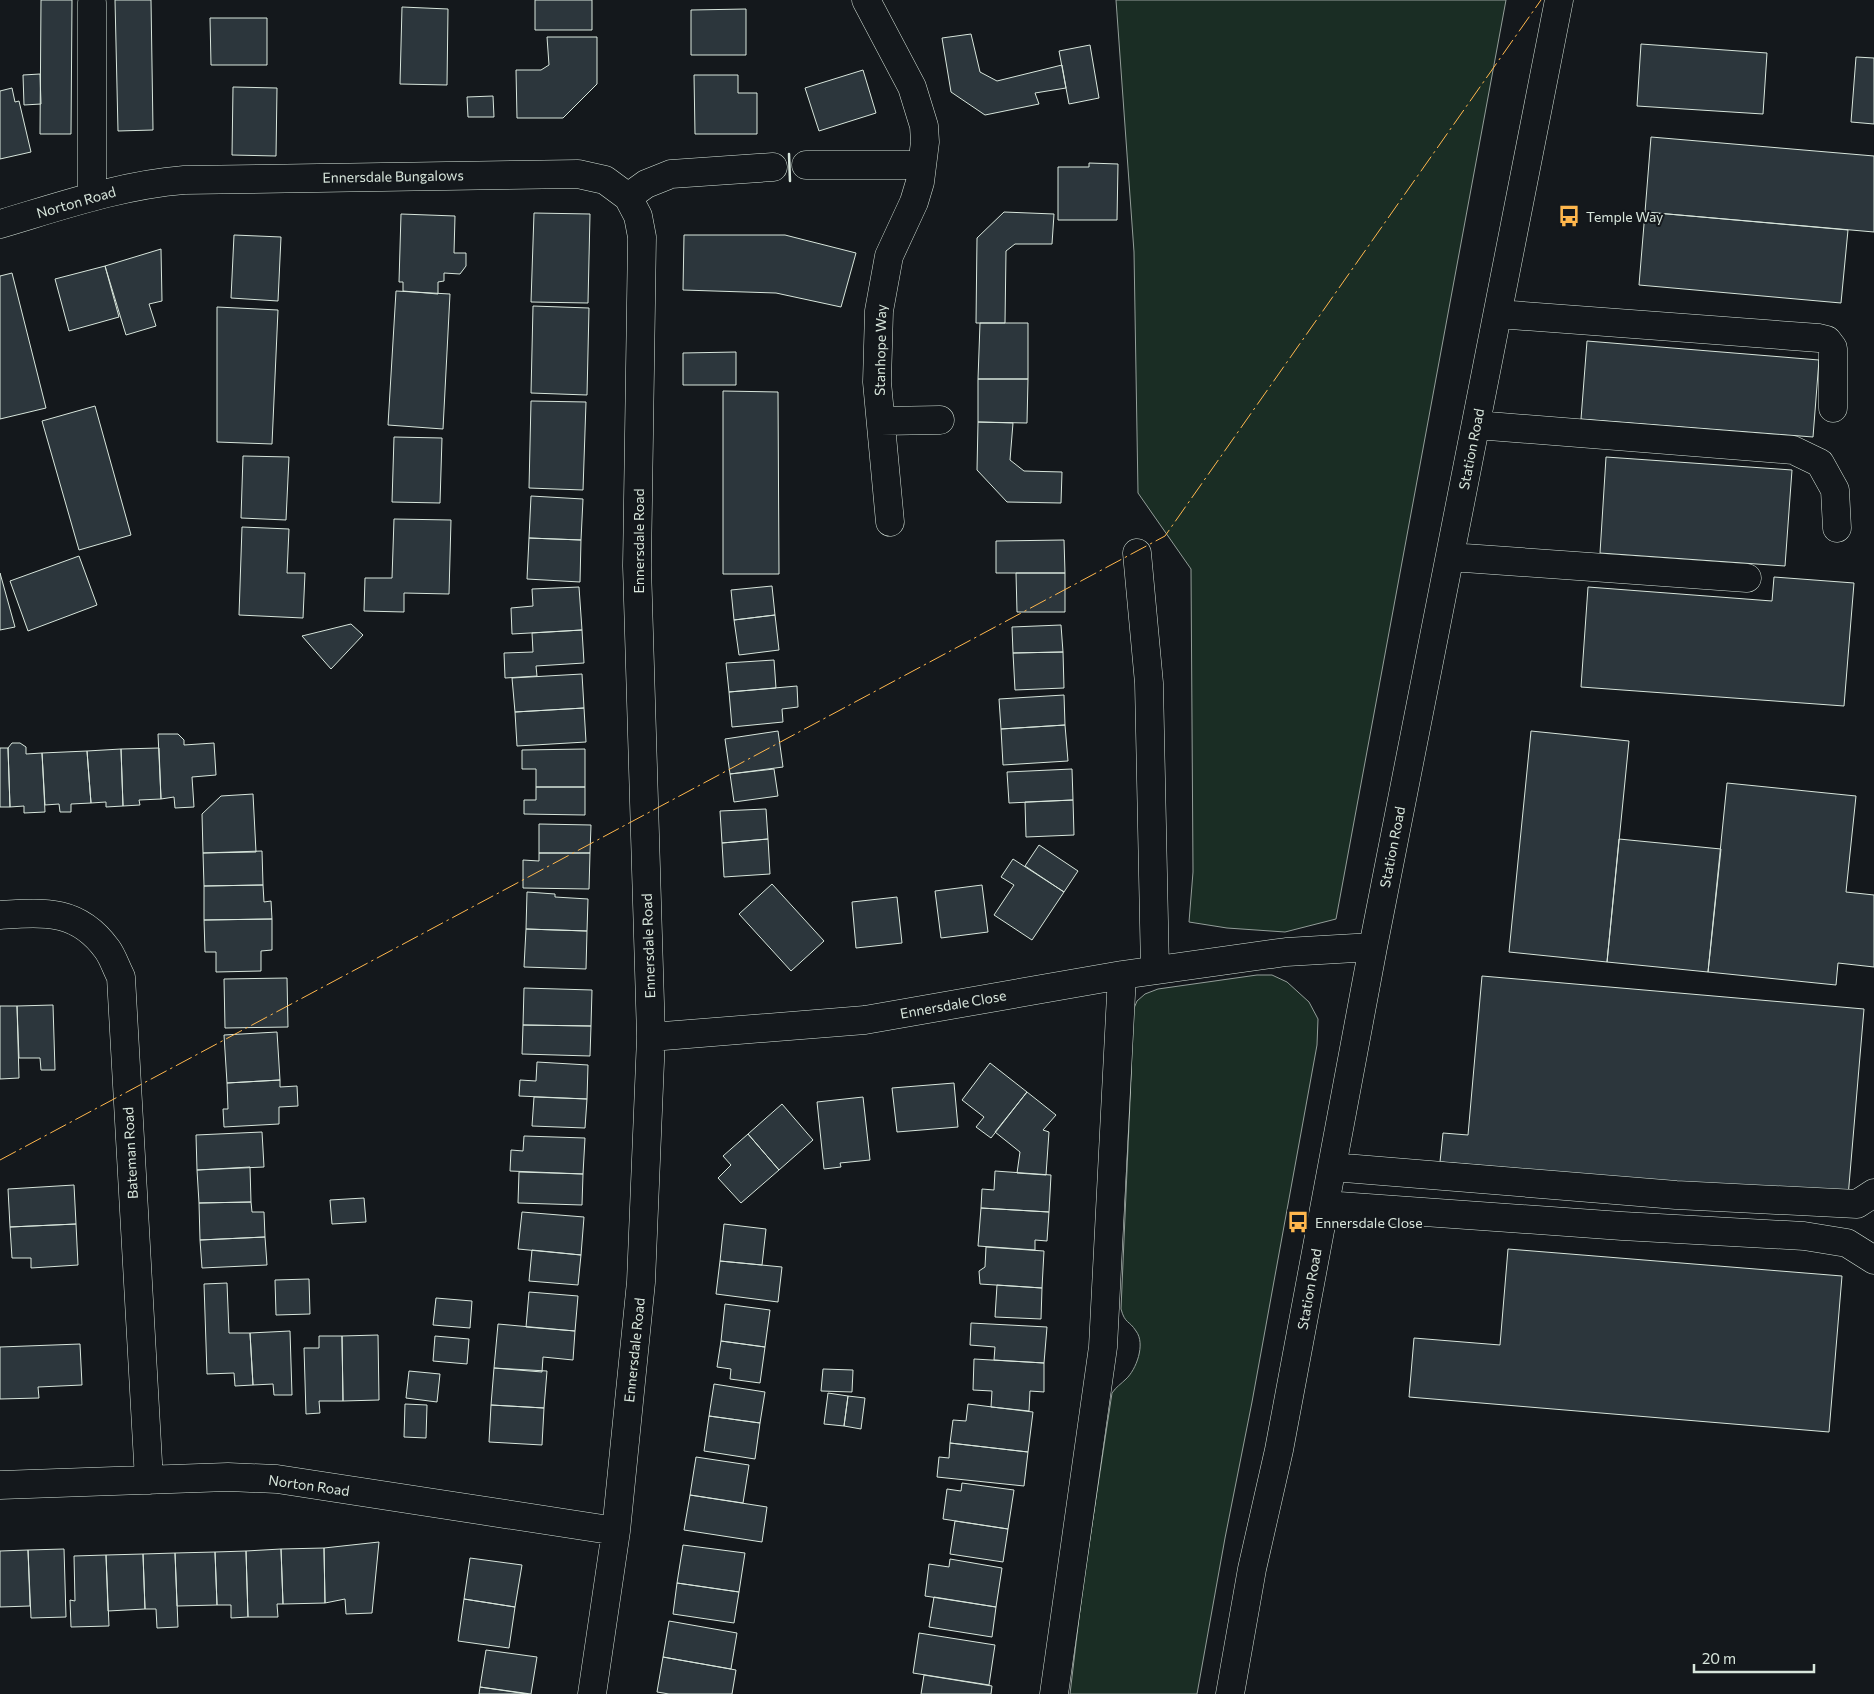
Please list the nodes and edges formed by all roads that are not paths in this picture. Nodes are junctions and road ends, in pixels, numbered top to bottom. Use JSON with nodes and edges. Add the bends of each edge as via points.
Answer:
{"nodes":[{"id":1,"x":866,"y":0,"type":"edge"},
{"id":2,"x":1559,"y":0,"type":"edge"},
{"id":3,"x":92,"y":3,"type":"dead end"},
{"id":4,"x":806,"y":165,"type":"dead end"},
{"id":5,"x":922,"y":165,"type":"junction"},
{"id":6,"x":773,"y":167,"type":"dead end"},
{"id":7,"x":152,"y":182,"type":"joint"},
{"id":8,"x":92,"y":197,"type":"junction"},
{"id":9,"x":628,"y":197,"type":"junction"},
{"id":10,"x":0,"y":224,"type":"edge"},
{"id":11,"x":1498,"y":314,"type":"junction"},
{"id":12,"x":1832,"y":408,"type":"dead end"},
{"id":13,"x":940,"y":420,"type":"dead end"},
{"id":14,"x":881,"y":421,"type":"junction"},
{"id":15,"x":1476,"y":425,"type":"junction"},
{"id":16,"x":890,"y":522,"type":"dead end"},
{"id":17,"x":1837,"y":528,"type":"dead end"},
{"id":18,"x":1137,"y":553,"type":"dead end"},
{"id":19,"x":1450,"y":557,"type":"junction"},
{"id":20,"x":1747,"y":578,"type":"dead end"},
{"id":21,"x":0,"y":915,"type":"edge"},
{"id":22,"x":1373,"y":947,"type":"junction"},
{"id":23,"x":1155,"y":970,"type":"junction"},
{"id":24,"x":1122,"y":975,"type":"junction"},
{"id":25,"x":651,"y":1037,"type":"junction"},
{"id":26,"x":1332,"y":1167,"type":"junction"},
{"id":27,"x":1874,"y":1193,"type":"edge"},
{"id":28,"x":1325,"y":1205,"type":"junction"},
{"id":29,"x":1874,"y":1260,"type":"edge"},
{"id":30,"x":149,"y":1480,"type":"junction"},
{"id":31,"x":0,"y":1485,"type":"edge"},
{"id":32,"x":616,"y":1531,"type":"junction"},
{"id":33,"x":592,"y":1694,"type":"edge"},
{"id":34,"x":1054,"y":1694,"type":"edge"},
{"id":35,"x":1230,"y":1694,"type":"edge"}],
"edges":[{"from":1,"to":5,"type":"street","name":"Stanhope Way","via":[[912,87],[924,126]]},
{"from":2,"to":11,"type":"street","name":"Station Road"},
{"from":3,"to":8,"type":"street"},
{"from":4,"to":5,"type":"street"},
{"from":5,"to":14,"type":"street","name":"Stanhope Way","via":[[914,202],[889,256],[879,311]]},
{"from":6,"to":9,"type":"street","via":[[671,174],[646,184]]},
{"from":7,"to":8,"type":"street","name":"Norton Road"},
{"from":7,"to":9,"type":"street","name":"Ennersdale Bungalows","via":[[578,174],[606,180]]},
{"from":8,"to":10,"type":"street","name":"Norton Road"},
{"from":9,"to":25,"type":"street","name":"Ennersdale Road","via":[[638,216],[642,237],[637,566]]},
{"from":11,"to":12,"type":"street","via":[[1827,340],[1833,348]]},
{"from":11,"to":15,"type":"street","name":"Station Road"},
{"from":13,"to":14,"type":"street"},
{"from":14,"to":16,"type":"street","name":"Stanhope Way"},
{"from":15,"to":17,"type":"street","via":[[1793,450],[1820,463],[1828,477],[1835,490]]},
{"from":15,"to":19,"type":"street","name":"Station Road"},
{"from":18,"to":23,"type":"street","via":[[1149,683]]},
{"from":19,"to":20,"type":"street"},
{"from":19,"to":22,"type":"street","name":"Station Road"},
{"from":21,"to":30,"type":"street","name":"Bateman Road","via":[[38,912],[65,916],[90,929],[108,950],[121,977]]},
{"from":22,"to":23,"type":"street","name":"Ennersdale Close","via":[[1286,952]]},
{"from":22,"to":26,"type":"street","name":"Station Road"},
{"from":23,"to":24,"type":"street","name":"Ennersdale Close"},
{"from":24,"to":25,"type":"street","name":"Ennersdale Close","via":[[865,1020]]},
{"from":24,"to":34,"type":"street","via":[[1103,1347]]},
{"from":25,"to":32,"type":"street","name":"Ennersdale Road","via":[[642,1282]]},
{"from":26,"to":27,"type":"street","via":[[1676,1196],[1857,1204]]},
{"from":26,"to":28,"type":"street","name":"Station Road"},
{"from":28,"to":29,"type":"street","via":[[1804,1236],[1846,1243]]},
{"from":28,"to":35,"type":"street","name":"Station Road"},
{"from":30,"to":31,"type":"street","name":"Norton Road"},
{"from":30,"to":32,"type":"street","name":"Norton Road","via":[[277,1479]]},
{"from":32,"to":33,"type":"street","name":"Ennersdale Road"}]}
